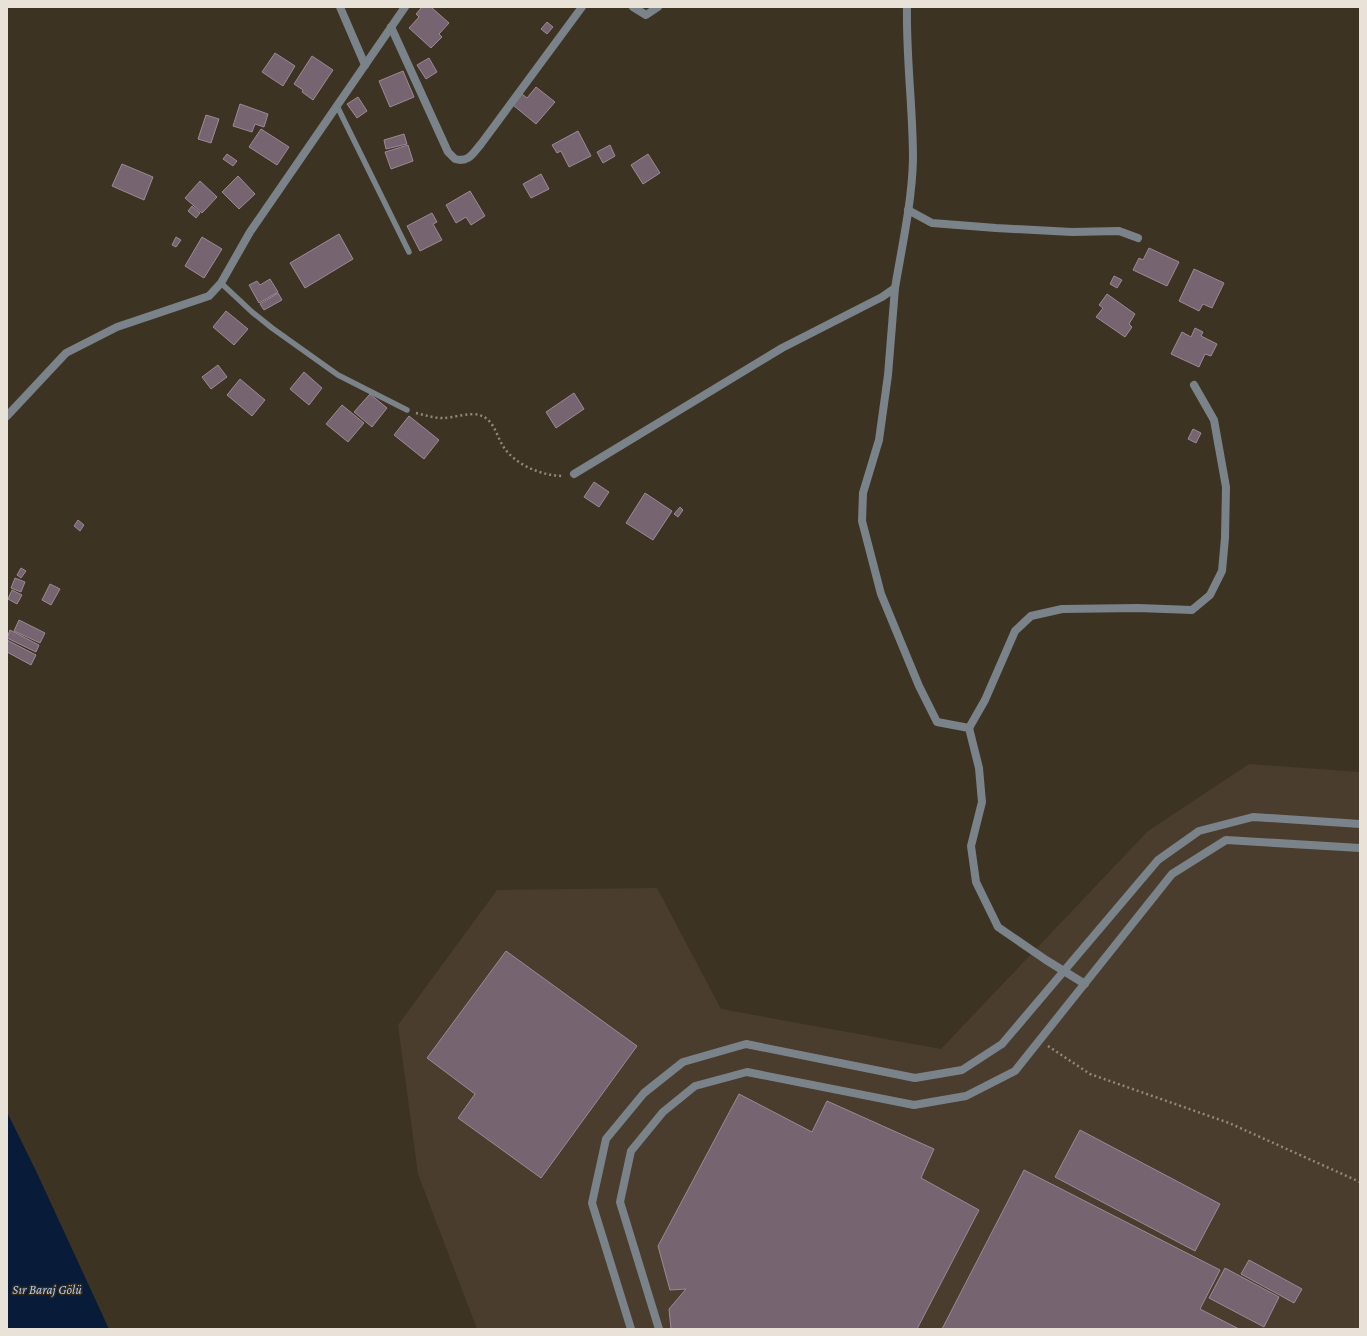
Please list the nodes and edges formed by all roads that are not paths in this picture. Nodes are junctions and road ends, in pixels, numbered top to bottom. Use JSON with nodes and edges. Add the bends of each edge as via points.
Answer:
{"nodes":[{"id":1,"x":340,"y":7,"type":"edge"},
{"id":2,"x":405,"y":7,"type":"edge"},
{"id":3,"x":582,"y":7,"type":"edge"},
{"id":4,"x":632,"y":7,"type":"edge"},
{"id":5,"x":658,"y":7,"type":"edge"},
{"id":6,"x":907,"y":7,"type":"edge"},
{"id":7,"x":391,"y":27,"type":"junction"},
{"id":8,"x":365,"y":65,"type":"junction"},
{"id":9,"x":337,"y":106,"type":"junction"},
{"id":10,"x":908,"y":210,"type":"junction"},
{"id":11,"x":1138,"y":238,"type":"dead end"},
{"id":12,"x":409,"y":252,"type":"dead end"},
{"id":13,"x":221,"y":283,"type":"junction"},
{"id":14,"x":895,"y":288,"type":"junction"},
{"id":15,"x":1194,"y":385,"type":"dead end"},
{"id":16,"x":407,"y":410,"type":"road end"},
{"id":17,"x":7,"y":416,"type":"edge"},
{"id":18,"x":574,"y":474,"type":"road end"},
{"id":19,"x":969,"y":728,"type":"junction"},
{"id":20,"x":1360,"y":824,"type":"edge"},
{"id":21,"x":1360,"y":848,"type":"edge"},
{"id":22,"x":1064,"y":970,"type":"junction"},
{"id":23,"x":1085,"y":984,"type":"junction"},
{"id":24,"x":631,"y":1329,"type":"edge"},
{"id":25,"x":659,"y":1329,"type":"edge"}],
"edges":[{"from":1,"to":8,"type":"street"},
{"from":2,"to":7,"type":"street"},
{"from":3,"to":7,"type":"street","via":[[481,144],[465,160],[455,160],[448,152]]},
{"from":4,"to":5,"type":"street","via":[[646,15]]},
{"from":6,"to":10,"type":"street","via":[[913,158]]},
{"from":7,"to":8,"type":"street"},
{"from":8,"to":9,"type":"street"},
{"from":9,"to":12,"type":"lane"},
{"from":9,"to":13,"type":"street","via":[[250,232]]},
{"from":10,"to":11,"type":"street","via":[[932,223],[1072,232],[1118,230]]},
{"from":10,"to":14,"type":"street"},
{"from":13,"to":16,"type":"lane","via":[[272,328],[338,375]]},
{"from":13,"to":17,"type":"street","via":[[208,296],[117,327],[66,353]]},
{"from":14,"to":18,"type":"street","via":[[782,348]]},
{"from":14,"to":19,"type":"street","via":[[888,375],[879,440],[863,493],[862,521],[881,594],[919,686],[937,722]]},
{"from":15,"to":19,"type":"street","via":[[1214,420],[1226,487],[1222,571],[1210,596],[1192,610],[1062,609],[1031,616],[1015,631],[985,700]]},
{"from":19,"to":22,"type":"street","via":[[980,768],[982,802],[971,846],[976,882],[998,927]]},
{"from":20,"to":22,"type":"street","via":[[1253,817],[1199,831],[1158,860]]},
{"from":21,"to":23,"type":"street","via":[[1226,840],[1172,874]]},
{"from":22,"to":23,"type":"street"},
{"from":22,"to":24,"type":"street","via":[[1002,1044],[962,1070],[915,1078],[746,1044],[683,1062],[644,1093],[606,1139],[592,1203]]},
{"from":23,"to":25,"type":"street","via":[[1015,1071],[966,1096],[914,1105],[747,1072],[695,1086],[662,1112],[631,1151],[620,1202]]}]}
